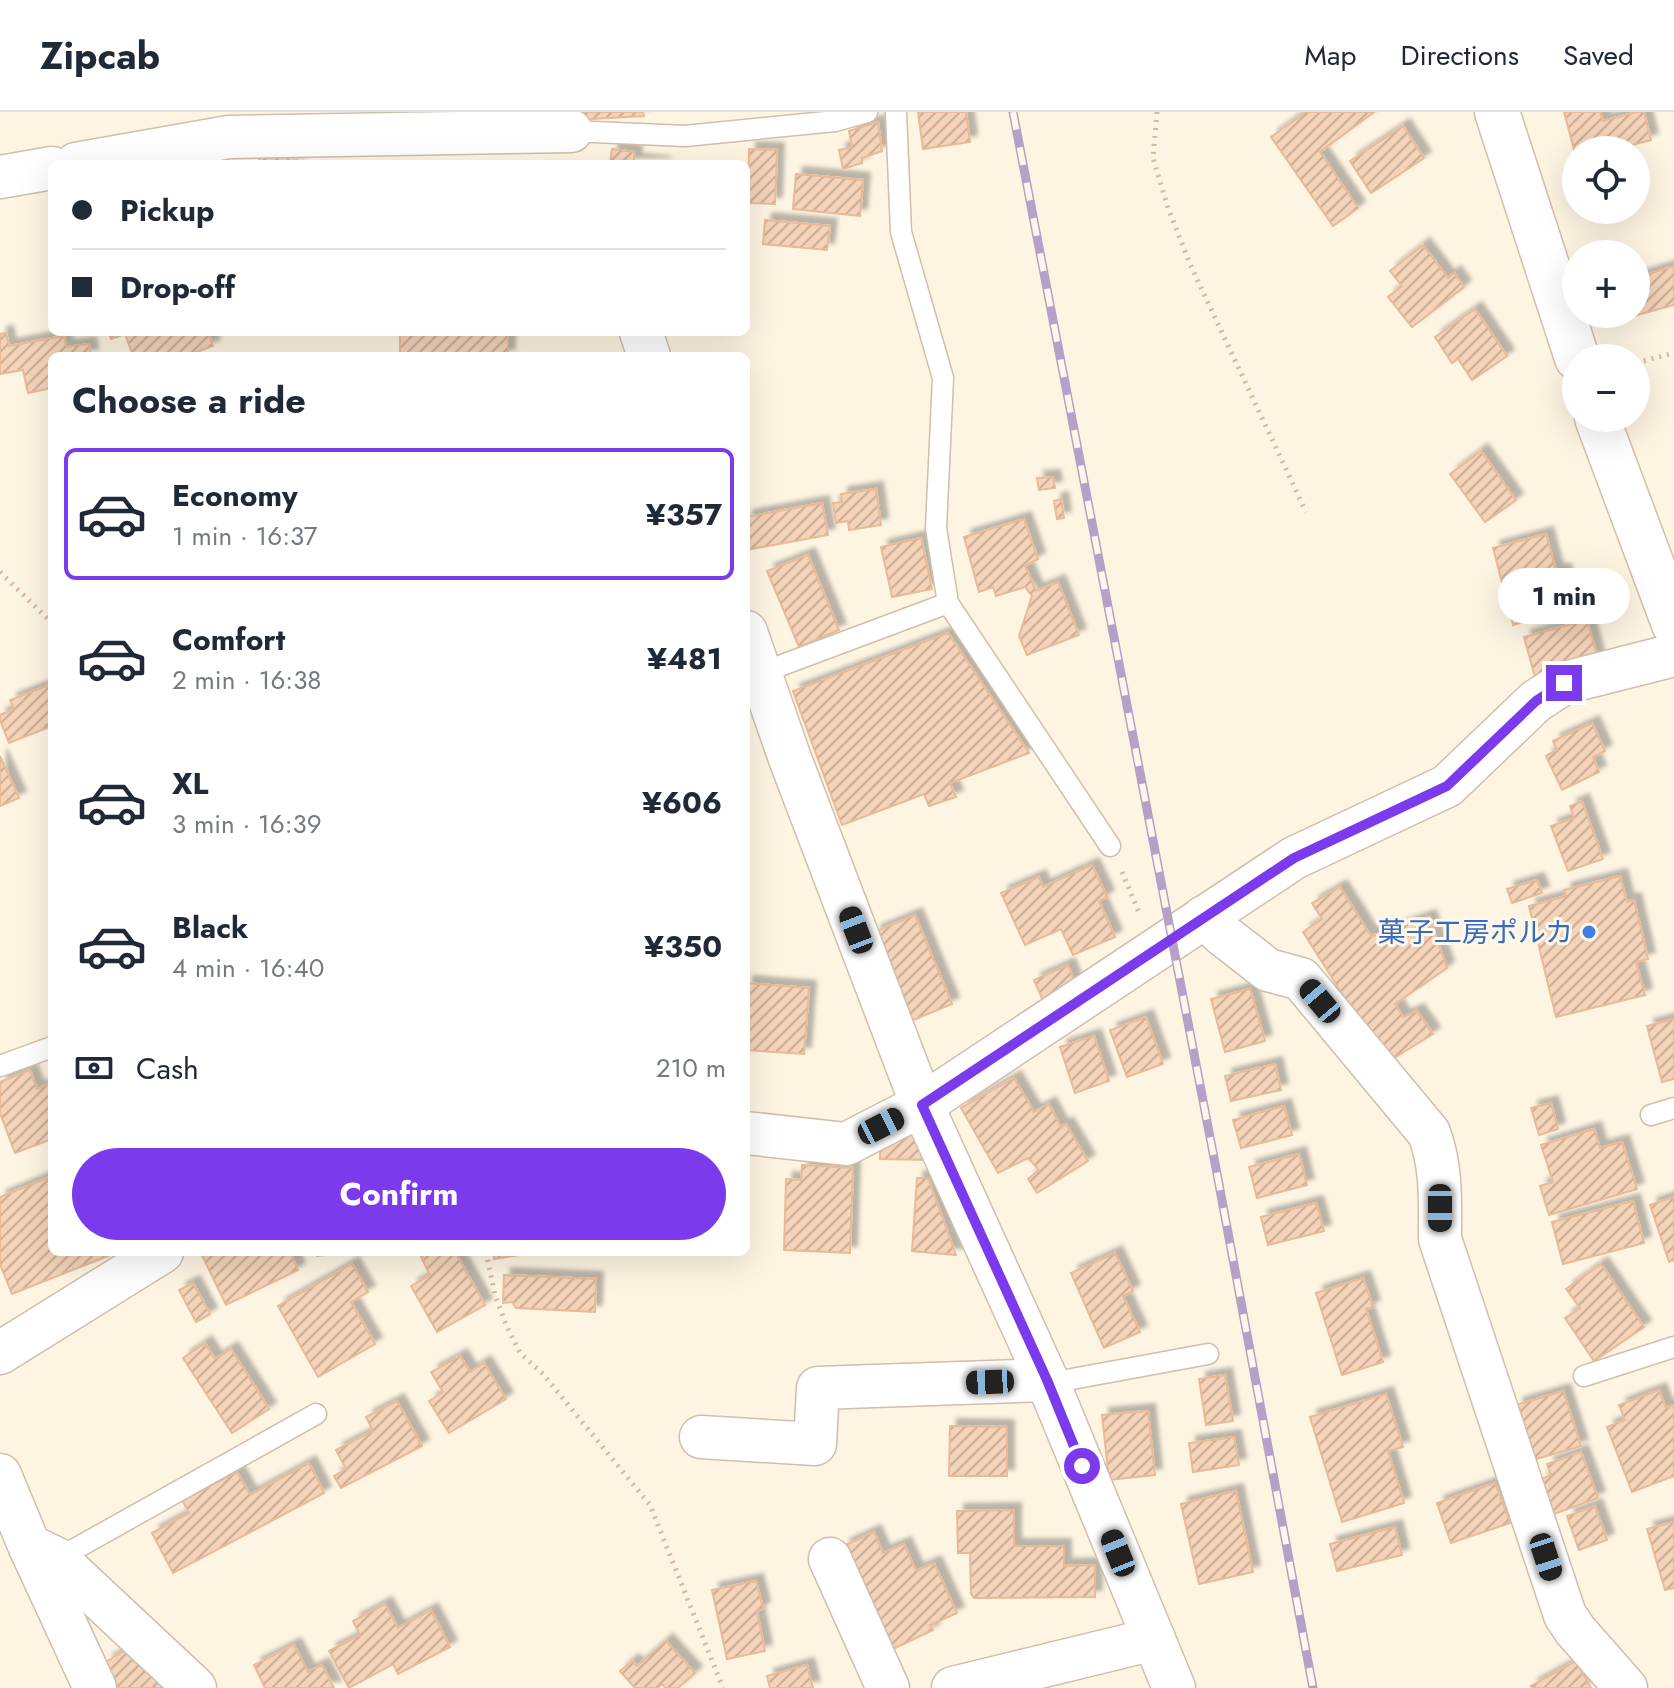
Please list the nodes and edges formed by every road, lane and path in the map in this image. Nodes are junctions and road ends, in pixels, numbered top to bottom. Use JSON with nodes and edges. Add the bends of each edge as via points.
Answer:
{"nodes":[{"id":1,"x":867,"y":112,"type":"edge"},
{"id":2,"x":896,"y":112,"type":"edge"},
{"id":3,"x":1157,"y":112,"type":"edge"},
{"id":4,"x":1497,"y":112,"type":"edge"},
{"id":5,"x":572,"y":136,"type":"edge"},
{"id":6,"x":99,"y":160,"type":"edge"},
{"id":7,"x":48,"y":169,"type":"edge"},
{"id":8,"x":0,"y":177,"type":"edge"},
{"id":9,"x":1572,"y":344,"type":"edge"},
{"id":10,"x":1674,"y":353,"type":"edge"},
{"id":11,"x":1650,"y":359,"type":"edge"},
{"id":12,"x":1602,"y":432,"type":"edge"},
{"id":13,"x":1306,"y":512,"type":"dead end"},
{"id":14,"x":0,"y":572,"type":"edge"},
{"id":15,"x":948,"y":603,"type":"junction"},
{"id":16,"x":48,"y":619,"type":"edge"},
{"id":17,"x":1674,"y":624,"type":"edge"},
{"id":18,"x":750,"y":643,"type":"edge"},
{"id":19,"x":1674,"y":655,"type":"edge"},
{"id":20,"x":761,"y":673,"type":"junction"},
{"id":21,"x":1110,"y":846,"type":"joint"},
{"id":22,"x":1204,"y":917,"type":"junction"},
{"id":23,"x":1155,"y":950,"type":"junction"},
{"id":24,"x":48,"y":1048,"type":"edge"},
{"id":25,"x":0,"y":1066,"type":"edge"},
{"id":26,"x":922,"y":1105,"type":"junction"},
{"id":27,"x":1674,"y":1108,"type":"edge"},
{"id":28,"x":1651,"y":1115,"type":"dead end"},
{"id":29,"x":750,"y":1133,"type":"edge"},
{"id":30,"x":156,"y":1256,"type":"edge"},
{"id":31,"x":487,"y":1256,"type":"edge"},
{"id":32,"x":1674,"y":1347,"type":"edge"},
{"id":33,"x":0,"y":1353,"type":"edge"},
{"id":34,"x":1208,"y":1354,"type":"dead end"},
{"id":35,"x":1584,"y":1376,"type":"dead end"},
{"id":36,"x":1047,"y":1380,"type":"junction"},
{"id":37,"x":316,"y":1414,"type":"dead end"},
{"id":38,"x":701,"y":1437,"type":"dead end"},
{"id":39,"x":0,"y":1475,"type":"edge"},
{"id":40,"x":43,"y":1552,"type":"junction"},
{"id":41,"x":830,"y":1559,"type":"dead end"},
{"id":42,"x":1154,"y":1639,"type":"junction"},
{"id":43,"x":95,"y":1688,"type":"edge"},
{"id":44,"x":195,"y":1688,"type":"edge"},
{"id":45,"x":723,"y":1688,"type":"edge"},
{"id":46,"x":888,"y":1688,"type":"edge"},
{"id":47,"x":953,"y":1688,"type":"edge"},
{"id":48,"x":1174,"y":1688,"type":"edge"},
{"id":49,"x":1626,"y":1688,"type":"edge"}],
"edges":[{"from":1,"to":5,"type":"lane","via":[[835,121],[685,136]]},
{"from":2,"to":15,"type":"lane","via":[[901,232],[943,378],[936,528]]},
{"from":3,"to":13,"type":"path","via":[[1153,158],[1168,208]]},
{"from":4,"to":9,"type":"main road"},
{"from":5,"to":6,"type":"street","via":[[229,137]]},
{"from":7,"to":8,"type":"street"},
{"from":10,"to":11,"type":"path"},
{"from":12,"to":17,"type":"main road"},
{"from":14,"to":16,"type":"path"},
{"from":15,"to":20,"type":"lane"},
{"from":15,"to":21,"type":"lane"},
{"from":18,"to":20,"type":"street"},
{"from":19,"to":22,"type":"street","via":[[1564,683],[1536,701],[1447,786],[1294,858]]},
{"from":20,"to":26,"type":"street"},
{"from":21,"to":23,"type":"path"},
{"from":22,"to":23,"type":"street"},
{"from":22,"to":49,"type":"street","via":[[1268,970],[1301,979],[1429,1133],[1440,1177],[1440,1239],[1565,1615]]},
{"from":23,"to":26,"type":"street"},
{"from":24,"to":25,"type":"lane"},
{"from":26,"to":29,"type":"street","via":[[846,1144]]},
{"from":26,"to":36,"type":"street"},
{"from":27,"to":28,"type":"lane"},
{"from":30,"to":33,"type":"street"},
{"from":31,"to":45,"type":"path","via":[[495,1295],[520,1353],[650,1505]]},
{"from":32,"to":35,"type":"lane"},
{"from":34,"to":36,"type":"lane"},
{"from":36,"to":38,"type":"street","via":[[818,1388],[815,1444]]},
{"from":36,"to":42,"type":"street"},
{"from":37,"to":40,"type":"lane"},
{"from":39,"to":40,"type":"street"},
{"from":40,"to":43,"type":"street"},
{"from":40,"to":44,"type":"street"},
{"from":41,"to":46,"type":"street"},
{"from":42,"to":47,"type":"street"},
{"from":42,"to":48,"type":"street"}]}
